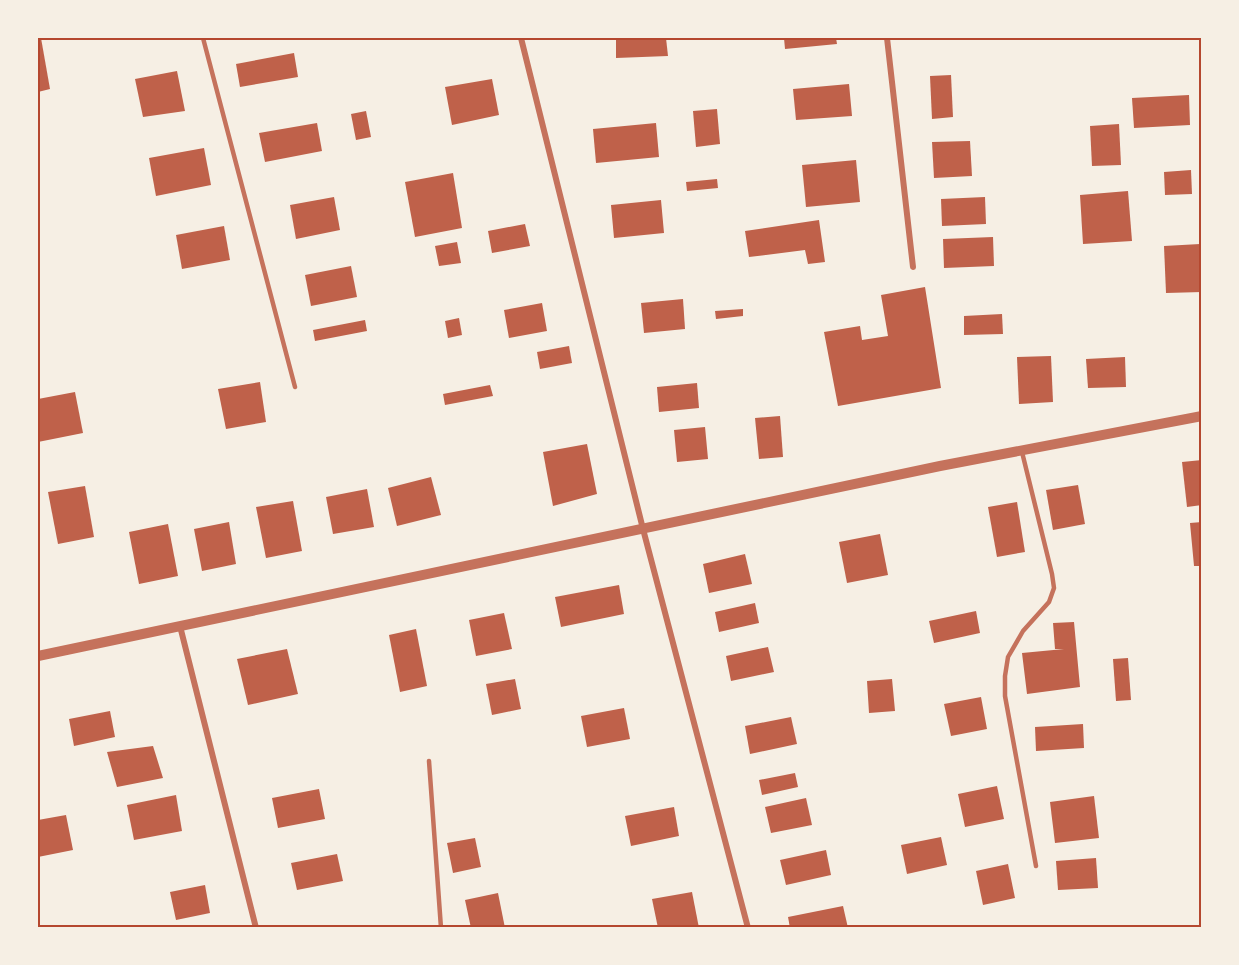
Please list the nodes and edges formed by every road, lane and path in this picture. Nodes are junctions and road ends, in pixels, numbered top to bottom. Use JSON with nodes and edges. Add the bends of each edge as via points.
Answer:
{"nodes":[{"id":1,"x":203,"y":38,"type":"edge"},
{"id":2,"x":521,"y":38,"type":"edge"},
{"id":3,"x":887,"y":38,"type":"edge"},
{"id":4,"x":913,"y":267,"type":"dead end"},
{"id":5,"x":295,"y":387,"type":"dead end"},
{"id":6,"x":1202,"y":416,"type":"edge"},
{"id":7,"x":1021,"y":451,"type":"junction"},
{"id":8,"x":643,"y":529,"type":"junction"},
{"id":9,"x":180,"y":626,"type":"junction"},
{"id":10,"x":38,"y":656,"type":"edge"},
{"id":11,"x":429,"y":761,"type":"dead end"},
{"id":12,"x":1036,"y":866,"type":"dead end"},
{"id":13,"x":256,"y":927,"type":"edge"},
{"id":14,"x":441,"y":927,"type":"edge"},
{"id":15,"x":748,"y":927,"type":"edge"}],
"edges":[{"from":1,"to":5,"type":"lane"},
{"from":2,"to":8,"type":"street"},
{"from":3,"to":4,"type":"street"},
{"from":6,"to":7,"type":"street"},
{"from":7,"to":8,"type":"street"},
{"from":7,"to":12,"type":"lane","via":[[1054,588],[1049,602],[1023,631],[1008,657],[1005,676],[1005,696]]},
{"from":8,"to":9,"type":"street"},
{"from":8,"to":15,"type":"street"},
{"from":9,"to":10,"type":"street"},
{"from":9,"to":13,"type":"street"},
{"from":11,"to":14,"type":"lane"}]}
